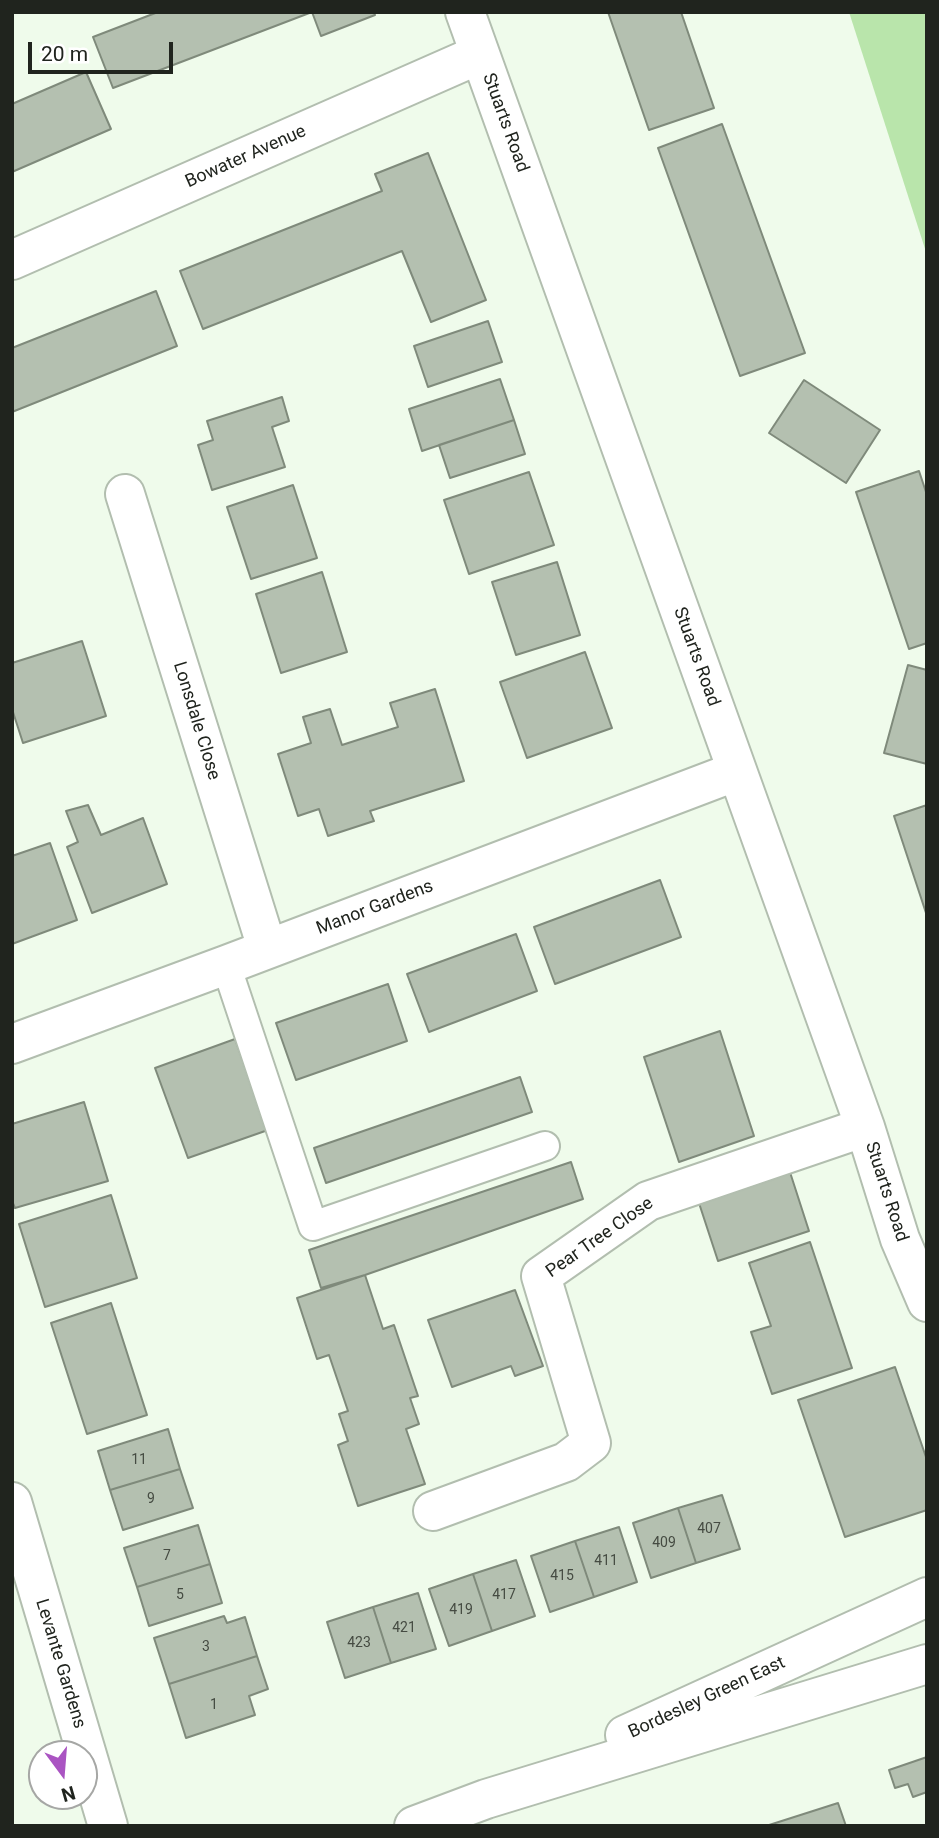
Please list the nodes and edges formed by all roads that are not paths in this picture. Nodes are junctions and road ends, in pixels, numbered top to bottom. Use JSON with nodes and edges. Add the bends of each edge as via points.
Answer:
{"nodes":[{"id":1,"x":465,"y":12,"type":"edge"},
{"id":2,"x":480,"y":54,"type":"junction"},
{"id":3,"x":12,"y":260,"type":"edge"},
{"id":4,"x":125,"y":494,"type":"dead end"},
{"id":5,"x":737,"y":771,"type":"junction"},
{"id":6,"x":267,"y":948,"type":"junction"},
{"id":7,"x":226,"y":965,"type":"junction"},
{"id":8,"x":12,"y":1044,"type":"edge"},
{"id":9,"x":865,"y":1127,"type":"junction"},
{"id":10,"x":545,"y":1146,"type":"dead end"},
{"id":11,"x":914,"y":1234,"type":"edge"},
{"id":12,"x":927,"y":1302,"type":"edge"},
{"id":13,"x":12,"y":1502,"type":"edge"},
{"id":14,"x":433,"y":1511,"type":"dead end"},
{"id":15,"x":927,"y":1597,"type":"edge"},
{"id":16,"x":927,"y":1664,"type":"edge"},
{"id":17,"x":486,"y":1799,"type":"junction"},
{"id":18,"x":108,"y":1826,"type":"edge"},
{"id":19,"x":414,"y":1826,"type":"edge"}],
"edges":[{"from":1,"to":2,"type":"street","name":"Stuarts Road"},
{"from":2,"to":3,"type":"street","name":"Bowater Avenue"},
{"from":2,"to":5,"type":"street","name":"Stuarts Road"},
{"from":4,"to":6,"type":"street","name":"Lonsdale Close"},
{"from":5,"to":6,"type":"street","name":"Manor Gardens"},
{"from":5,"to":9,"type":"street","name":"Stuarts Road"},
{"from":6,"to":7,"type":"street","name":"Manor Gardens"},
{"from":7,"to":8,"type":"street","name":"Manor Gardens"},
{"from":7,"to":10,"type":"lane","via":[[313,1226]]},
{"from":9,"to":11,"type":"street","name":"Stuarts Road"},
{"from":9,"to":14,"type":"street","name":"Pear Tree Close","via":[[648,1201],[541,1276],[592,1443],[566,1462]]},
{"from":11,"to":12,"type":"street","name":"Stuarts Road"},
{"from":13,"to":18,"type":"street","name":"Levante Gardens"},
{"from":15,"to":17,"type":"street","name":"Bordesley Green East"},
{"from":16,"to":17,"type":"street","name":"Bordesley Green East"},
{"from":17,"to":19,"type":"street","name":"Bordesley Green East"}]}
